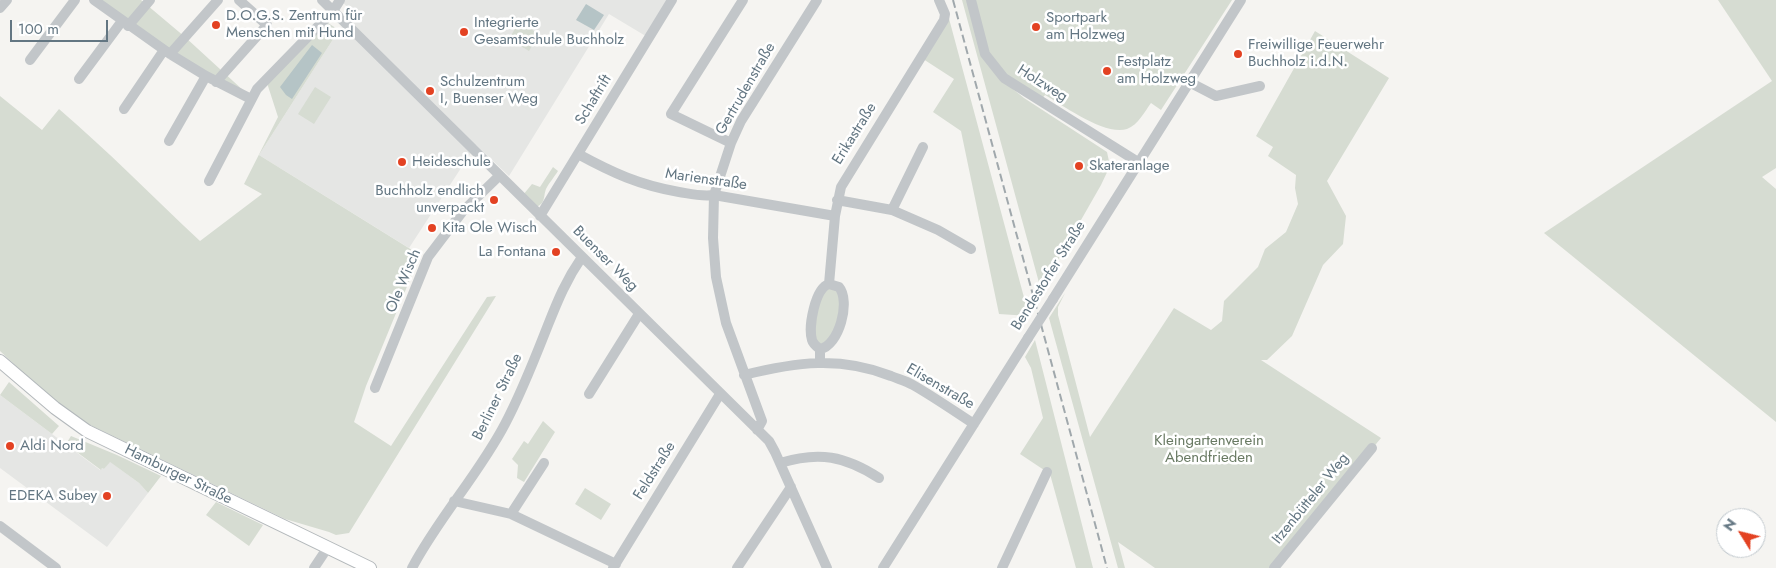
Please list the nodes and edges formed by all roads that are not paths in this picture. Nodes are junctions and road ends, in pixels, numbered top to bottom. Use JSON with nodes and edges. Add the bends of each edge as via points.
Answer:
{"nodes":[{"id":1,"x":7,"y":0,"type":"edge"},
{"id":2,"x":76,"y":0,"type":"edge"},
{"id":3,"x":94,"y":0,"type":"edge"},
{"id":4,"x":150,"y":0,"type":"edge"},
{"id":5,"x":218,"y":0,"type":"edge"},
{"id":6,"x":240,"y":0,"type":"edge"},
{"id":7,"x":322,"y":0,"type":"edge"},
{"id":8,"x":340,"y":0,"type":"edge"},
{"id":9,"x":672,"y":0,"type":"edge"},
{"id":10,"x":743,"y":0,"type":"edge"},
{"id":11,"x":817,"y":0,"type":"edge"},
{"id":12,"x":939,"y":0,"type":"edge"},
{"id":13,"x":971,"y":0,"type":"edge"},
{"id":14,"x":1241,"y":0,"type":"edge"},
{"id":15,"x":0,"y":8,"type":"edge"},
{"id":16,"x":333,"y":11,"type":"junction"},
{"id":17,"x":125,"y":24,"type":"junction"},
{"id":18,"x":167,"y":52,"type":"junction"},
{"id":19,"x":30,"y":60,"type":"dead end"},
{"id":20,"x":206,"y":76,"type":"junction"},
{"id":21,"x":79,"y":79,"type":"dead end"},
{"id":22,"x":216,"y":82,"type":"junction"},
{"id":23,"x":1189,"y":82,"type":"junction"},
{"id":24,"x":1260,"y":86,"type":"dead end"},
{"id":25,"x":251,"y":99,"type":"junction"},
{"id":26,"x":124,"y":109,"type":"dead end"},
{"id":27,"x":169,"y":141,"type":"dead end"},
{"id":28,"x":731,"y":143,"type":"junction"},
{"id":29,"x":923,"y":147,"type":"dead end"},
{"id":30,"x":578,"y":154,"type":"junction"},
{"id":31,"x":1138,"y":162,"type":"junction"},
{"id":32,"x":499,"y":176,"type":"junction"},
{"id":33,"x":209,"y":181,"type":"dead end"},
{"id":34,"x":714,"y":195,"type":"junction"},
{"id":35,"x":837,"y":200,"type":"junction"},
{"id":36,"x":892,"y":210,"type":"junction"},
{"id":37,"x":540,"y":216,"type":"junction"},
{"id":38,"x":835,"y":216,"type":"junction"},
{"id":39,"x":971,"y":249,"type":"dead end"},
{"id":40,"x":582,"y":257,"type":"junction"},
{"id":41,"x":829,"y":284,"type":"junction"},
{"id":42,"x":639,"y":314,"type":"junction"},
{"id":43,"x":820,"y":349,"type":"junction"},
{"id":44,"x":0,"y":361,"type":"edge"},
{"id":45,"x":820,"y":363,"type":"junction"},
{"id":46,"x":744,"y":376,"type":"junction"},
{"id":47,"x":375,"y":388,"type":"dead end"},
{"id":48,"x":589,"y":394,"type":"dead end"},
{"id":49,"x":720,"y":394,"type":"junction"},
{"id":50,"x":974,"y":424,"type":"junction"},
{"id":51,"x":757,"y":430,"type":"junction"},
{"id":52,"x":1372,"y":448,"type":"dead end"},
{"id":53,"x":780,"y":463,"type":"junction"},
{"id":54,"x":544,"y":464,"type":"dead end"},
{"id":55,"x":1047,"y":472,"type":"dead end"},
{"id":56,"x":879,"y":478,"type":"dead end"},
{"id":57,"x":790,"y":487,"type":"junction"},
{"id":58,"x":454,"y":501,"type":"junction"},
{"id":59,"x":511,"y":514,"type":"junction"},
{"id":60,"x":0,"y":526,"type":"edge"},
{"id":61,"x":328,"y":547,"type":"junction"},
{"id":62,"x":615,"y":566,"type":"edge"},
{"id":63,"x":56,"y":568,"type":"edge"},
{"id":64,"x":314,"y":568,"type":"edge"},
{"id":65,"x":370,"y":568,"type":"edge"},
{"id":66,"x":412,"y":568,"type":"edge"},
{"id":67,"x":737,"y":568,"type":"edge"},
{"id":68,"x":827,"y":568,"type":"edge"},
{"id":69,"x":883,"y":568,"type":"edge"},
{"id":70,"x":1002,"y":568,"type":"edge"},
{"id":71,"x":1274,"y":568,"type":"edge"}],
"edges":[{"from":1,"to":15,"type":"street"},
{"from":2,"to":19,"type":"street"},
{"from":3,"to":17,"type":"street"},
{"from":4,"to":17,"type":"street"},
{"from":5,"to":18,"type":"street"},
{"from":6,"to":22,"type":"street","via":[[267,25]]},
{"from":7,"to":16,"type":"street","name":"Buenser Weg"},
{"from":8,"to":16,"type":"street"},
{"from":9,"to":30,"type":"street","name":"Schaftrift"},
{"from":10,"to":28,"type":"street","via":[[671,114]]},
{"from":11,"to":28,"type":"street","name":"Gertrudenstraße"},
{"from":12,"to":35,"type":"street","name":"Erikastraße","via":[[944,20],[847,175]]},
{"from":13,"to":31,"type":"street","name":"Holzweg","via":[[985,54],[1004,78]]},
{"from":14,"to":23,"type":"street","name":"Bendestorfer Straße"},
{"from":16,"to":25,"type":"street"},
{"from":16,"to":32,"type":"street","name":"Buenser Weg"},
{"from":17,"to":18,"type":"street"},
{"from":17,"to":21,"type":"street"},
{"from":18,"to":20,"type":"street"},
{"from":18,"to":26,"type":"street"},
{"from":20,"to":22,"type":"street"},
{"from":20,"to":27,"type":"street"},
{"from":22,"to":25,"type":"street"},
{"from":23,"to":24,"type":"street","via":[[1216,96]]},
{"from":23,"to":31,"type":"street","name":"Bendestorfer Straße"},
{"from":25,"to":33,"type":"street"},
{"from":28,"to":34,"type":"street","name":"Gertrudenstraße"},
{"from":29,"to":36,"type":"street"},
{"from":30,"to":34,"type":"street","name":"Marienstraße","via":[[630,180],[704,197]]},
{"from":30,"to":37,"type":"street","name":"Schaftrift"},
{"from":31,"to":50,"type":"street","name":"Bendestorfer Straße","bridge":true},
{"from":32,"to":37,"type":"street","name":"Buenser Weg"},
{"from":32,"to":47,"type":"street","name":"Ole Wisch","via":[[463,211],[428,257]]},
{"from":34,"to":38,"type":"street","name":"Marienstraße"},
{"from":34,"to":46,"type":"street","name":"Gertrudenstraße","via":[[716,278],[726,323]]},
{"from":35,"to":36,"type":"street"},
{"from":35,"to":38,"type":"street","name":"Erikastraße"},
{"from":36,"to":39,"type":"street"},
{"from":37,"to":40,"type":"street","name":"Buenser Weg"},
{"from":38,"to":41,"type":"street","name":"Erikastraße"},
{"from":40,"to":42,"type":"street","name":"Buenser Weg"},
{"from":40,"to":58,"type":"street","name":"Berliner Straße","via":[[568,276],[505,424]]},
{"from":41,"to":43,"type":"street","name":"Erikastraße","via":[[821,289],[813,312],[810,334]]},
{"from":41,"to":43,"type":"street","via":[[842,291],[844,302],[836,335],[830,345]]},
{"from":42,"to":48,"type":"street"},
{"from":42,"to":49,"type":"street","name":"Buenser Weg"},
{"from":43,"to":45,"type":"street","name":"Erikastraße"},
{"from":44,"to":61,"type":"main road","name":"Hamburger Straße","via":[[87,431]]},
{"from":45,"to":46,"type":"street","name":"Elisenstraße","via":[[779,367]]},
{"from":45,"to":50,"type":"street","name":"Elisenstraße","via":[[876,370],[911,384]]},
{"from":46,"to":51,"type":"street","name":"Gertrudenstraße","via":[[762,421]]},
{"from":49,"to":51,"type":"street","name":"Buenser Weg"},
{"from":49,"to":62,"type":"street","name":"Feldstraße"},
{"from":50,"to":69,"type":"street","name":"Bendestorfer Straße"},
{"from":51,"to":53,"type":"street","name":"Buenser Weg","via":[[769,442]]},
{"from":52,"to":71,"type":"street","name":"Itzenbütteler Weg"},
{"from":53,"to":56,"type":"street","via":[[811,456],[833,457]]},
{"from":53,"to":57,"type":"street","name":"Buenser Weg"},
{"from":54,"to":59,"type":"street"},
{"from":55,"to":70,"type":"street"},
{"from":57,"to":67,"type":"street"},
{"from":57,"to":68,"type":"street","name":"Buenser Weg"},
{"from":58,"to":59,"type":"street","name":"Feldstraße"},
{"from":58,"to":66,"type":"street","name":"Berliner Straße"},
{"from":59,"to":62,"type":"street","name":"Feldstraße"},
{"from":60,"to":63,"type":"street"},
{"from":61,"to":64,"type":"street"},
{"from":61,"to":65,"type":"main road","name":"Hamburger Straße"}]}
